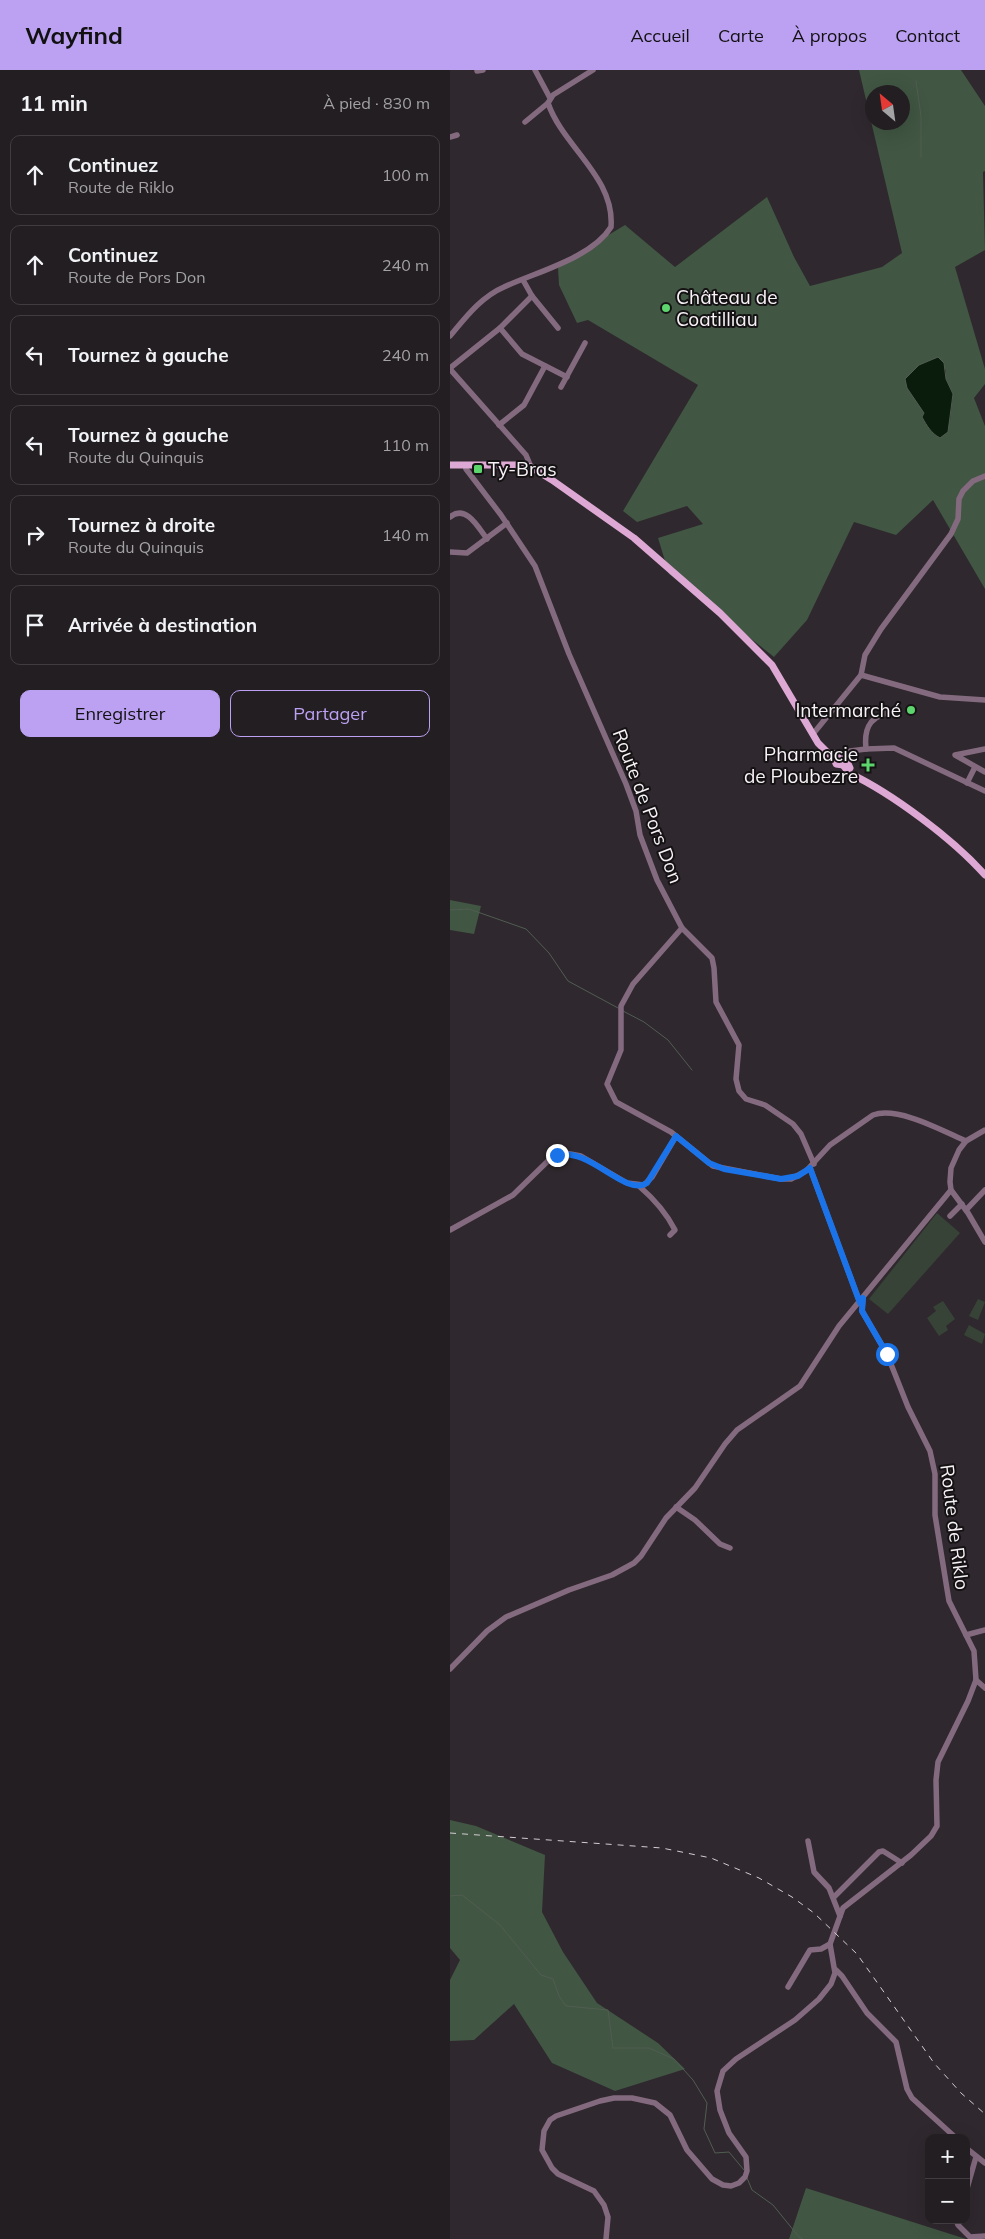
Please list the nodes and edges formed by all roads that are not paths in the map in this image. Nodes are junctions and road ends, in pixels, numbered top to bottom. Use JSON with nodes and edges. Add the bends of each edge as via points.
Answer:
{"nodes":[{"id":1,"x":535,"y":70,"type":"edge"},
{"id":2,"x":593,"y":70,"type":"edge"},
{"id":3,"x":549,"y":101,"type":"junction"},
{"id":4,"x":525,"y":122,"type":"dead end"},
{"id":5,"x":458,"y":135,"type":"dead end"},
{"id":6,"x":450,"y":137,"type":"edge"},
{"id":7,"x":523,"y":280,"type":"junction"},
{"id":8,"x":532,"y":296,"type":"junction"},
{"id":9,"x":500,"y":328,"type":"junction"},
{"id":10,"x":558,"y":328,"type":"dead end"},
{"id":11,"x":450,"y":336,"type":"edge"},
{"id":12,"x":585,"y":343,"type":"dead end"},
{"id":13,"x":545,"y":366,"type":"junction"},
{"id":14,"x":450,"y":369,"type":"edge"},
{"id":15,"x":566,"y":376,"type":"junction"},
{"id":16,"x":561,"y":387,"type":"dead end"},
{"id":17,"x":499,"y":425,"type":"junction"},
{"id":18,"x":450,"y":465,"type":"edge"},
{"id":19,"x":465,"y":465,"type":"junction"},
{"id":20,"x":531,"y":468,"type":"junction"},
{"id":21,"x":985,"y":476,"type":"edge"},
{"id":22,"x":450,"y":517,"type":"edge"},
{"id":23,"x":507,"y":523,"type":"junction"},
{"id":24,"x":487,"y":539,"type":"junction"},
{"id":25,"x":450,"y":552,"type":"edge"},
{"id":26,"x":861,"y":675,"type":"junction"},
{"id":27,"x":985,"y":700,"type":"edge"},
{"id":28,"x":887,"y":713,"type":"dead end"},
{"id":29,"x":812,"y":734,"type":"junction"},
{"id":30,"x":866,"y":749,"type":"junction"},
{"id":31,"x":985,"y":749,"type":"edge"},
{"id":32,"x":842,"y":759,"type":"junction"},
{"id":33,"x":975,"y":768,"type":"junction"},
{"id":34,"x":985,"y":772,"type":"edge"},
{"id":35,"x":967,"y":782,"type":"junction"},
{"id":36,"x":985,"y":791,"type":"edge"},
{"id":37,"x":985,"y":876,"type":"edge"},
{"id":38,"x":682,"y":928,"type":"junction"},
{"id":39,"x":985,"y":1130,"type":"edge"},
{"id":40,"x":676,"y":1136,"type":"junction"},
{"id":41,"x":966,"y":1141,"type":"junction"},
{"id":42,"x":812,"y":1166,"type":"junction"},
{"id":43,"x":639,"y":1186,"type":"junction"},
{"id":44,"x":951,"y":1190,"type":"junction"},
{"id":45,"x":985,"y":1190,"type":"edge"},
{"id":46,"x":962,"y":1204,"type":"junction"},
{"id":47,"x":966,"y":1210,"type":"junction"},
{"id":48,"x":950,"y":1216,"type":"dead end"},
{"id":49,"x":450,"y":1230,"type":"edge"},
{"id":50,"x":670,"y":1235,"type":"dead end"},
{"id":51,"x":985,"y":1242,"type":"edge"},
{"id":52,"x":862,"y":1301,"type":"junction"},
{"id":53,"x":676,"y":1507,"type":"junction"},
{"id":54,"x":730,"y":1548,"type":"dead end"},
{"id":55,"x":985,"y":1630,"type":"edge"},
{"id":56,"x":966,"y":1634,"type":"junction"},
{"id":57,"x":450,"y":1668,"type":"edge"},
{"id":58,"x":976,"y":1680,"type":"junction"},
{"id":59,"x":985,"y":1688,"type":"edge"},
{"id":60,"x":808,"y":1841,"type":"dead end"},
{"id":61,"x":902,"y":1863,"type":"junction"},
{"id":62,"x":834,"y":1897,"type":"junction"},
{"id":63,"x":840,"y":1916,"type":"junction"},
{"id":64,"x":830,"y":1944,"type":"junction"},
{"id":65,"x":836,"y":1970,"type":"junction"},
{"id":66,"x":788,"y":1987,"type":"dead end"},
{"id":67,"x":952,"y":2134,"type":"edge"},
{"id":68,"x":970,"y":2152,"type":"edge"},
{"id":69,"x":976,"y":2157,"type":"junction"},
{"id":70,"x":985,"y":2163,"type":"edge"},
{"id":71,"x":970,"y":2179,"type":"edge"},
{"id":72,"x":958,"y":2224,"type":"edge"},
{"id":73,"x":985,"y":2236,"type":"edge"},
{"id":74,"x":606,"y":2239,"type":"edge"}],
"edges":[{"from":1,"to":3,"type":"street"},
{"from":2,"to":3,"type":"street"},
{"from":3,"to":4,"type":"street"},
{"from":3,"to":7,"type":"street","via":[[555,118],[598,179],[612,214],[612,227],[594,244]]},
{"from":5,"to":6,"type":"street"},
{"from":7,"to":8,"type":"street"},
{"from":7,"to":11,"type":"street","via":[[481,301]]},
{"from":8,"to":9,"type":"street"},
{"from":8,"to":10,"type":"street"},
{"from":9,"to":13,"type":"street","via":[[522,354]]},
{"from":9,"to":14,"type":"street"},
{"from":12,"to":15,"type":"street"},
{"from":13,"to":15,"type":"street"},
{"from":13,"to":17,"type":"street","via":[[524,405]]},
{"from":14,"to":17,"type":"street"},
{"from":15,"to":16,"type":"street"},
{"from":17,"to":20,"type":"street","via":[[526,455]]},
{"from":18,"to":19,"type":"main road"},
{"from":19,"to":20,"type":"main road"},
{"from":19,"to":23,"type":"street","name":"Route de Pors Don"},
{"from":20,"to":29,"type":"main road","via":[[621,528],[720,613],[772,665]]},
{"from":21,"to":26,"type":"street","via":[[973,481],[963,491],[959,499],[958,519],[951,534],[881,629],[865,655]]},
{"from":22,"to":24,"type":"street","via":[[462,512]]},
{"from":23,"to":24,"type":"street"},
{"from":23,"to":38,"type":"street","name":"Route de Pors Don","via":[[540,576],[569,654],[626,784],[648,860]]},
{"from":24,"to":25,"type":"street","via":[[467,553]]},
{"from":26,"to":27,"type":"street","via":[[940,697]]},
{"from":26,"to":29,"type":"street"},
{"from":28,"to":30,"type":"street","via":[[874,718],[869,725],[865,735]]},
{"from":29,"to":32,"type":"main road","via":[[825,751]]},
{"from":30,"to":32,"type":"street"},
{"from":30,"to":35,"type":"street","via":[[886,747],[902,750],[918,761]]},
{"from":31,"to":33,"type":"street","via":[[955,755]]},
{"from":32,"to":37,"type":"main road","via":[[857,776],[930,825]]},
{"from":33,"to":34,"type":"street"},
{"from":33,"to":35,"type":"street"},
{"from":35,"to":36,"type":"street"},
{"from":38,"to":40,"type":"street","via":[[633,984],[621,1006],[622,1047],[608,1080],[610,1092],[620,1105]]},
{"from":38,"to":42,"type":"street","name":"Route de Pors Don","via":[[713,961],[716,1002],[739,1045],[736,1079],[739,1091],[746,1099],[765,1105],[793,1124],[801,1134]]},
{"from":39,"to":41,"type":"street"},
{"from":40,"to":42,"type":"street","via":[[709,1163],[724,1169],[781,1179],[798,1176]]},
{"from":40,"to":43,"type":"street","via":[[652,1177]]},
{"from":41,"to":42,"type":"street","via":[[921,1122],[882,1112],[836,1141]]},
{"from":41,"to":44,"type":"street","via":[[951,1168]]},
{"from":42,"to":52,"type":"street","name":"Route de Pors Don"},
{"from":43,"to":49,"type":"street","via":[[616,1178],[581,1156],[565,1153],[551,1158],[513,1195]]},
{"from":43,"to":50,"type":"street","via":[[669,1219],[675,1230]]},
{"from":44,"to":46,"type":"street"},
{"from":44,"to":52,"type":"street"},
{"from":45,"to":47,"type":"street"},
{"from":46,"to":47,"type":"street"},
{"from":46,"to":48,"type":"street"},
{"from":47,"to":51,"type":"street"},
{"from":52,"to":53,"type":"street","via":[[834,1334],[800,1386],[738,1430],[695,1488]]},
{"from":52,"to":56,"type":"street","name":"Route de Riklo","via":[[862,1311],[887,1354],[930,1451],[935,1474],[935,1515],[947,1588],[952,1607]]},
{"from":53,"to":54,"type":"street","via":[[695,1520],[712,1538]]},
{"from":53,"to":57,"type":"street","via":[[634,1563],[612,1575],[506,1617]]},
{"from":55,"to":56,"type":"street"},
{"from":56,"to":58,"type":"street","name":"Route de Riklo","via":[[974,1651]]},
{"from":58,"to":59,"type":"street"},
{"from":58,"to":61,"type":"street","via":[[938,1762],[937,1826]]},
{"from":60,"to":62,"type":"street","via":[[814,1872]]},
{"from":61,"to":62,"type":"street","via":[[883,1851],[879,1852]]},
{"from":61,"to":63,"type":"street","via":[[843,1908]]},
{"from":62,"to":63,"type":"street"},
{"from":63,"to":64,"type":"street"},
{"from":64,"to":65,"type":"street"},
{"from":64,"to":66,"type":"street","via":[[810,1950]]},
{"from":65,"to":67,"type":"street","via":[[867,2013],[896,2042],[912,2098]]},
{"from":65,"to":74,"type":"street","via":[[831,1984],[807,2010],[729,2064],[720,2076],[717,2091],[721,2114],[747,2162],[747,2171],[740,2183],[731,2186],[716,2182],[687,2150],[670,2115],[655,2103],[614,2098],[563,2112],[550,2120],[544,2131],[544,2157],[558,2174],[600,2197],[608,2217]]},
{"from":68,"to":69,"type":"street"},
{"from":69,"to":70,"type":"street"},
{"from":69,"to":71,"type":"street"},
{"from":72,"to":73,"type":"street","via":[[970,2236]]}]}
